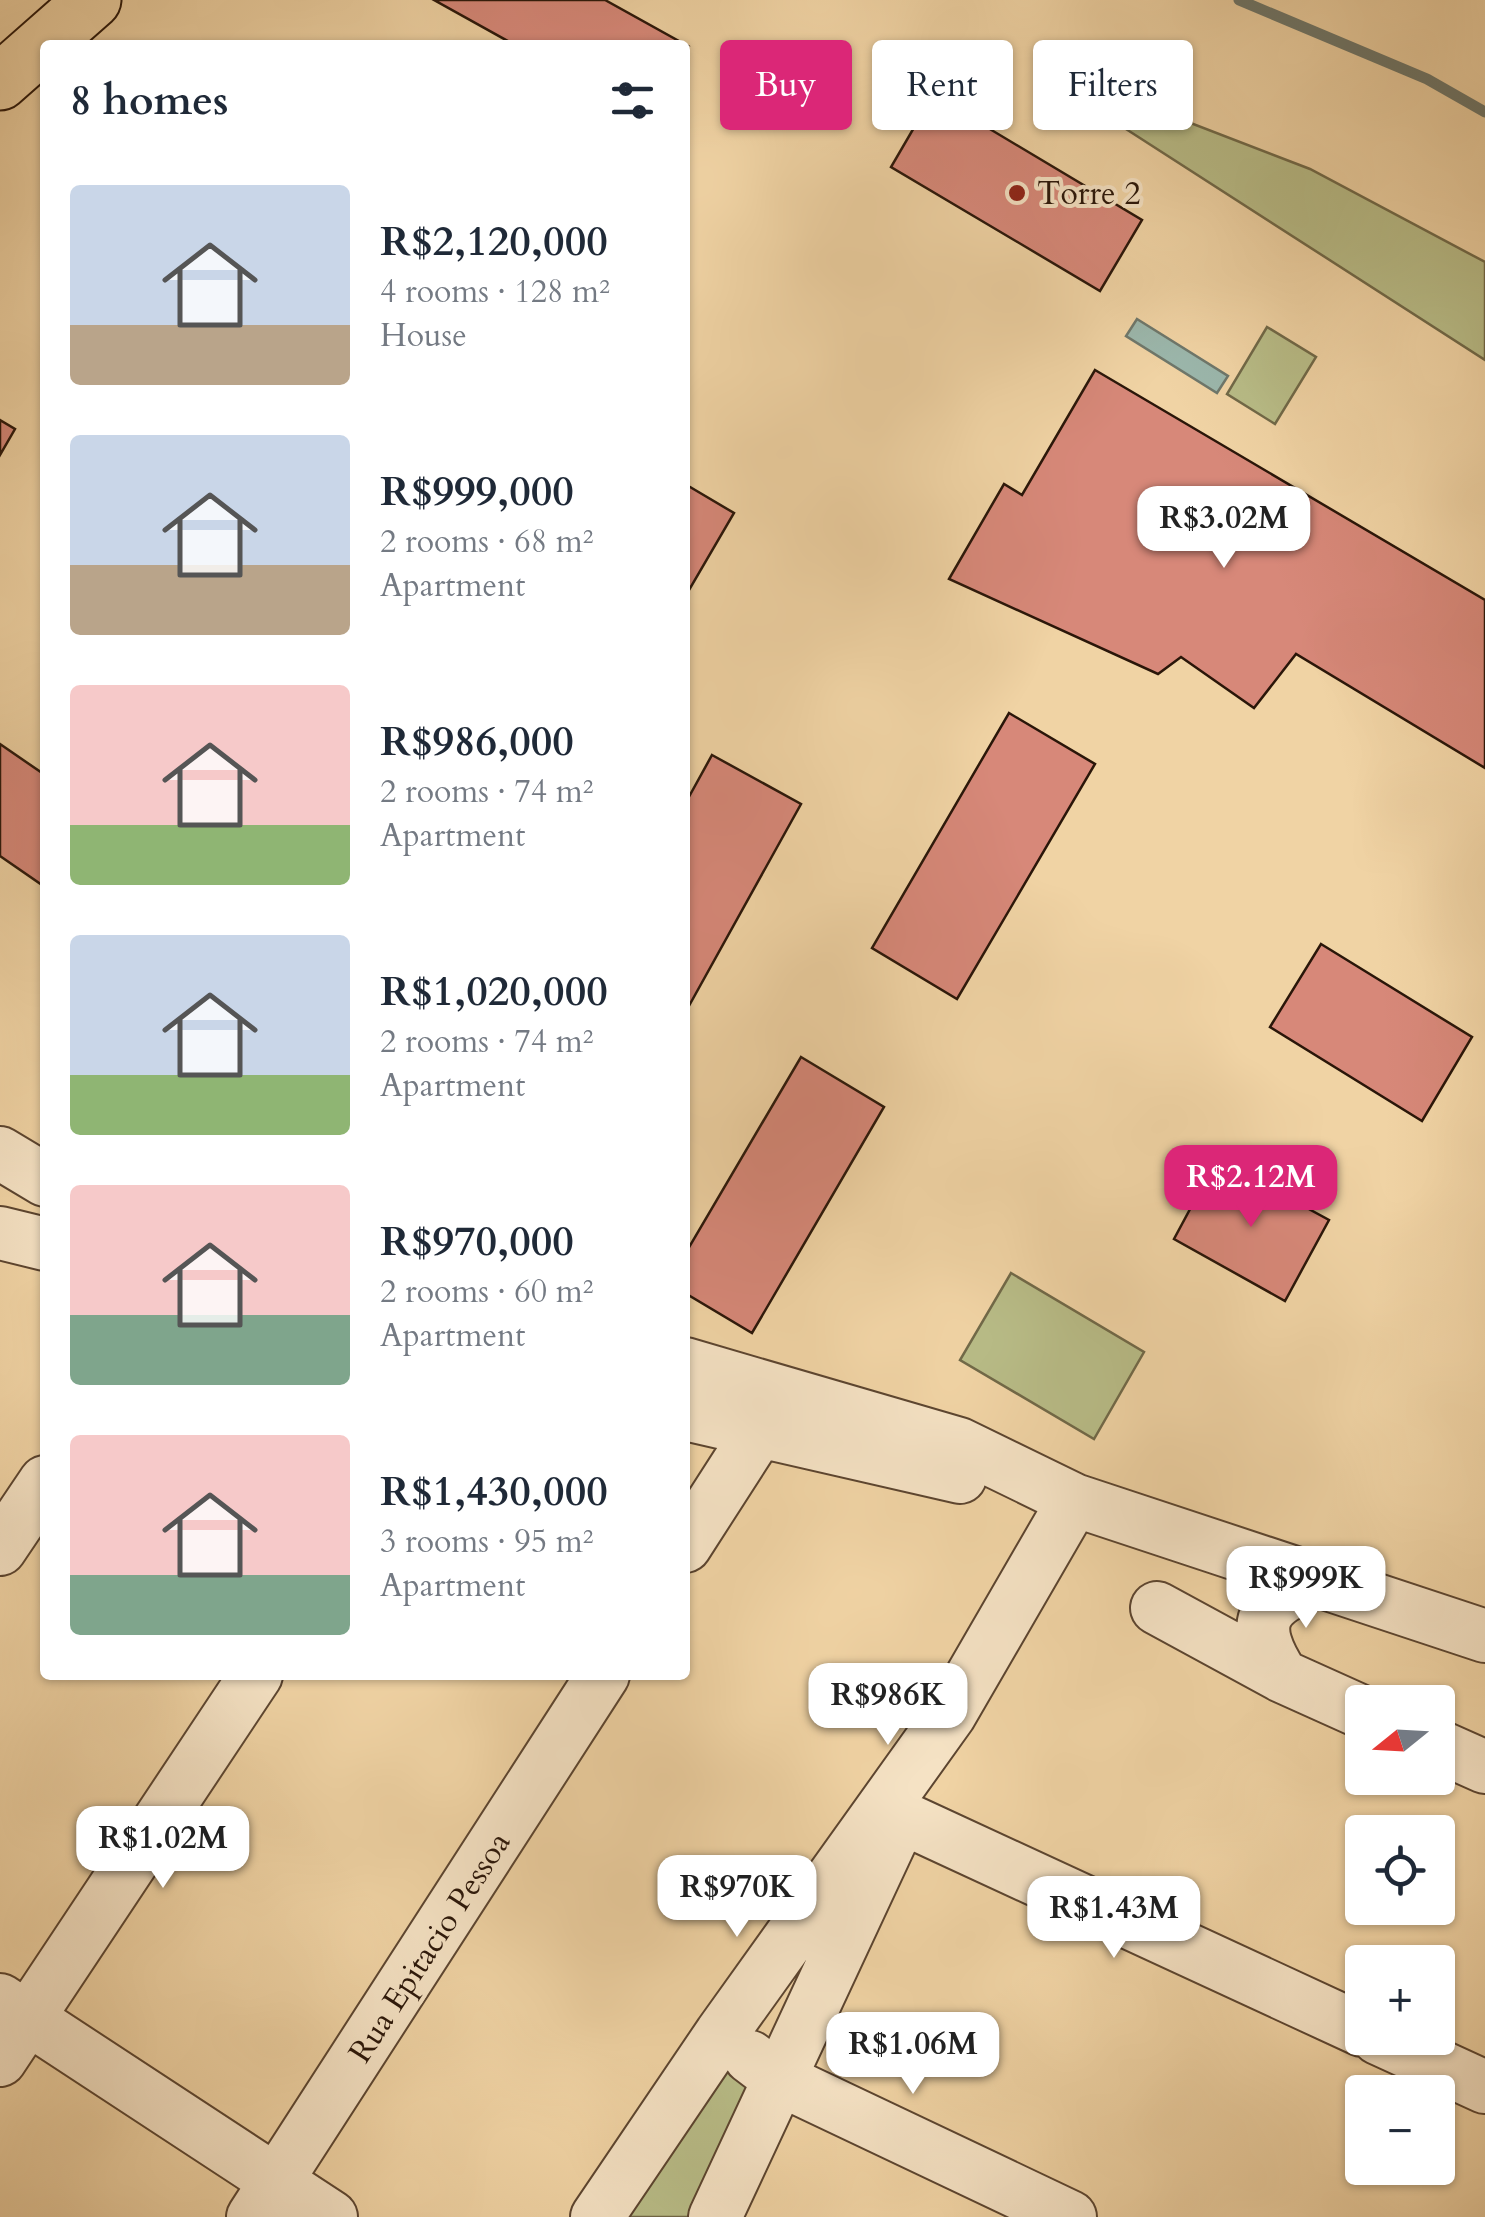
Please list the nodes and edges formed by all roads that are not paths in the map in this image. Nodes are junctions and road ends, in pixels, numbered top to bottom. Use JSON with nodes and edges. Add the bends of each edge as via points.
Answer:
{"nodes":[{"id":1,"x":93,"y":0,"type":"edge"},
{"id":2,"x":48,"y":40,"type":"edge"},
{"id":3,"x":40,"y":47,"type":"edge"},
{"id":4,"x":0,"y":82,"type":"edge"},
{"id":5,"x":0,"y":1153,"type":"edge"},
{"id":6,"x":40,"y":1177,"type":"edge"},
{"id":7,"x":0,"y":1233,"type":"edge"},
{"id":8,"x":40,"y":1243,"type":"edge"},
{"id":9,"x":690,"y":1365,"type":"edge"},
{"id":10,"x":690,"y":1415,"type":"edge"},
{"id":11,"x":757,"y":1434,"type":"junction"},
{"id":12,"x":40,"y":1489,"type":"edge"},
{"id":13,"x":1074,"y":1500,"type":"junction"},
{"id":14,"x":690,"y":1538,"type":"edge"},
{"id":15,"x":0,"y":1549,"type":"edge"},
{"id":16,"x":1316,"y":1582,"type":"junction"},
{"id":17,"x":1157,"y":1608,"type":"dead end"},
{"id":18,"x":1485,"y":1636,"type":"edge"},
{"id":19,"x":1282,"y":1676,"type":"junction"},
{"id":20,"x":252,"y":1680,"type":"edge"},
{"id":21,"x":599,"y":1680,"type":"edge"},
{"id":22,"x":1345,"y":1704,"type":"edge"},
{"id":23,"x":950,"y":1714,"type":"junction"},
{"id":24,"x":1455,"y":1754,"type":"edge"},
{"id":25,"x":1485,"y":1767,"type":"edge"},
{"id":26,"x":900,"y":1817,"type":"junction"},
{"id":27,"x":1345,"y":2022,"type":"edge"},
{"id":28,"x":9,"y":2027,"type":"edge"},
{"id":29,"x":720,"y":2034,"type":"junction"},
{"id":30,"x":1415,"y":2055,"type":"edge"},
{"id":31,"x":779,"y":2079,"type":"junction"},
{"id":32,"x":1485,"y":2087,"type":"edge"},
{"id":33,"x":265,"y":2200,"type":"edge"},
{"id":34,"x":332,"y":2217,"type":"edge"},
{"id":35,"x":597,"y":2217,"type":"edge"},
{"id":36,"x":715,"y":2217,"type":"edge"},
{"id":37,"x":1070,"y":2217,"type":"edge"}],
"edges":[{"from":1,"to":2,"type":"main road"},
{"from":3,"to":4,"type":"main road"},
{"from":5,"to":6,"type":"street"},
{"from":7,"to":8,"type":"street"},
{"from":9,"to":13,"type":"street","via":[[959,1444]]},
{"from":10,"to":11,"type":"street"},
{"from":11,"to":13,"type":"street"},
{"from":11,"to":14,"type":"street"},
{"from":12,"to":15,"type":"street"},
{"from":13,"to":16,"type":"street"},
{"from":13,"to":23,"type":"street"},
{"from":16,"to":18,"type":"street"},
{"from":16,"to":19,"type":"street","via":[[1271,1606],[1262,1624],[1262,1645]]},
{"from":17,"to":19,"type":"street"},
{"from":19,"to":22,"type":"street"},
{"from":20,"to":28,"type":"street"},
{"from":21,"to":33,"type":"street","name":"Rua Epitacio Pessoa"},
{"from":23,"to":26,"type":"street"},
{"from":23,"to":29,"type":"street"},
{"from":24,"to":25,"type":"street"},
{"from":26,"to":27,"type":"street"},
{"from":26,"to":31,"type":"street"},
{"from":28,"to":33,"type":"street"},
{"from":29,"to":31,"type":"street"},
{"from":29,"to":35,"type":"street"},
{"from":30,"to":32,"type":"street"},
{"from":31,"to":36,"type":"street"},
{"from":31,"to":37,"type":"street"},
{"from":33,"to":34,"type":"street"}]}
